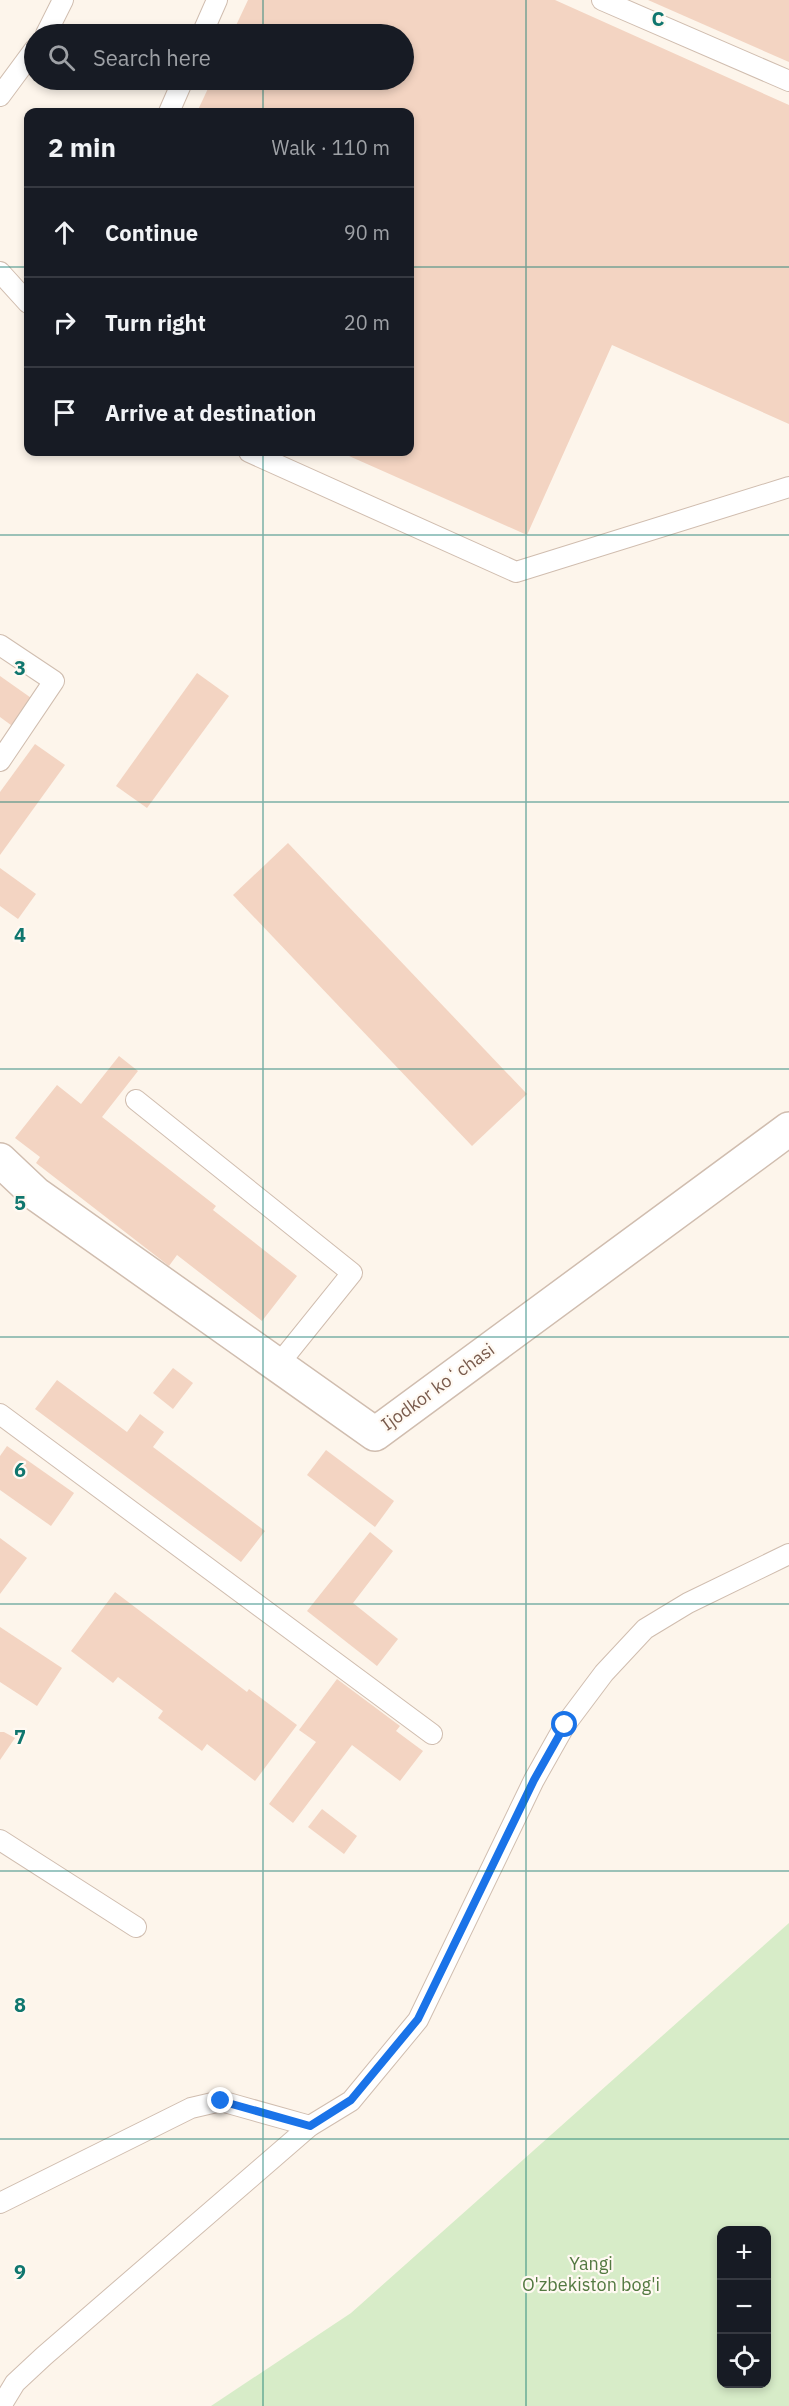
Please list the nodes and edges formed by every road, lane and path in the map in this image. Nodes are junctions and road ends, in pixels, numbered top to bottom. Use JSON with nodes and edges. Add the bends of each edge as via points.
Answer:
{"nodes":[{"id":1,"x":63,"y":0,"type":"edge"},
{"id":2,"x":217,"y":0,"type":"edge"},
{"id":3,"x":602,"y":0,"type":"edge"},
{"id":4,"x":51,"y":24,"type":"edge"},
{"id":5,"x":206,"y":24,"type":"edge"},
{"id":6,"x":24,"y":64,"type":"edge"},
{"id":7,"x":789,"y":81,"type":"edge"},
{"id":8,"x":179,"y":90,"type":"edge"},
{"id":9,"x":0,"y":96,"type":"edge"},
{"id":10,"x":171,"y":108,"type":"edge"},
{"id":11,"x":0,"y":272,"type":"edge"},
{"id":12,"x":24,"y":299,"type":"edge"},
{"id":13,"x":258,"y":456,"type":"edge"},
{"id":14,"x":789,"y":487,"type":"edge"},
{"id":15,"x":0,"y":645,"type":"edge"},
{"id":16,"x":0,"y":761,"type":"edge"},
{"id":17,"x":136,"y":1100,"type":"dead end"},
{"id":18,"x":789,"y":1129,"type":"edge"},
{"id":19,"x":0,"y":1160,"type":"edge"},
{"id":20,"x":278,"y":1365,"type":"junction"},
{"id":21,"x":0,"y":1414,"type":"edge"},
{"id":22,"x":789,"y":1554,"type":"edge"},
{"id":23,"x":432,"y":1734,"type":"dead end"},
{"id":24,"x":0,"y":1840,"type":"edge"},
{"id":25,"x":136,"y":1927,"type":"dead end"},
{"id":26,"x":310,"y":2126,"type":"junction"},
{"id":27,"x":0,"y":2203,"type":"edge"},
{"id":28,"x":1,"y":2406,"type":"edge"}],
"edges":[{"from":1,"to":4,"type":"lane"},
{"from":2,"to":5,"type":"lane"},
{"from":3,"to":7,"type":"lane"},
{"from":6,"to":9,"type":"lane"},
{"from":8,"to":10,"type":"lane"},
{"from":11,"to":12,"type":"lane"},
{"from":13,"to":14,"type":"lane","via":[[516,573]]},
{"from":15,"to":16,"type":"lane","via":[[54,681]]},
{"from":17,"to":20,"type":"lane","via":[[352,1273]]},
{"from":18,"to":20,"type":"street","name":"Ijodkor koʻchasi","via":[[375,1434]]},
{"from":19,"to":20,"type":"street","name":"Ijodkor koʻchasi","via":[[36,1194]]},
{"from":21,"to":23,"type":"lane"},
{"from":22,"to":26,"type":"lane","via":[[688,1603],[645,1629],[604,1673],[565,1725],[534,1780],[418,2019],[351,2100]]},
{"from":24,"to":25,"type":"lane"},
{"from":26,"to":27,"type":"lane","via":[[221,2101],[191,2108]]},
{"from":26,"to":28,"type":"lane","via":[[44,2355],[15,2383]]}]}
